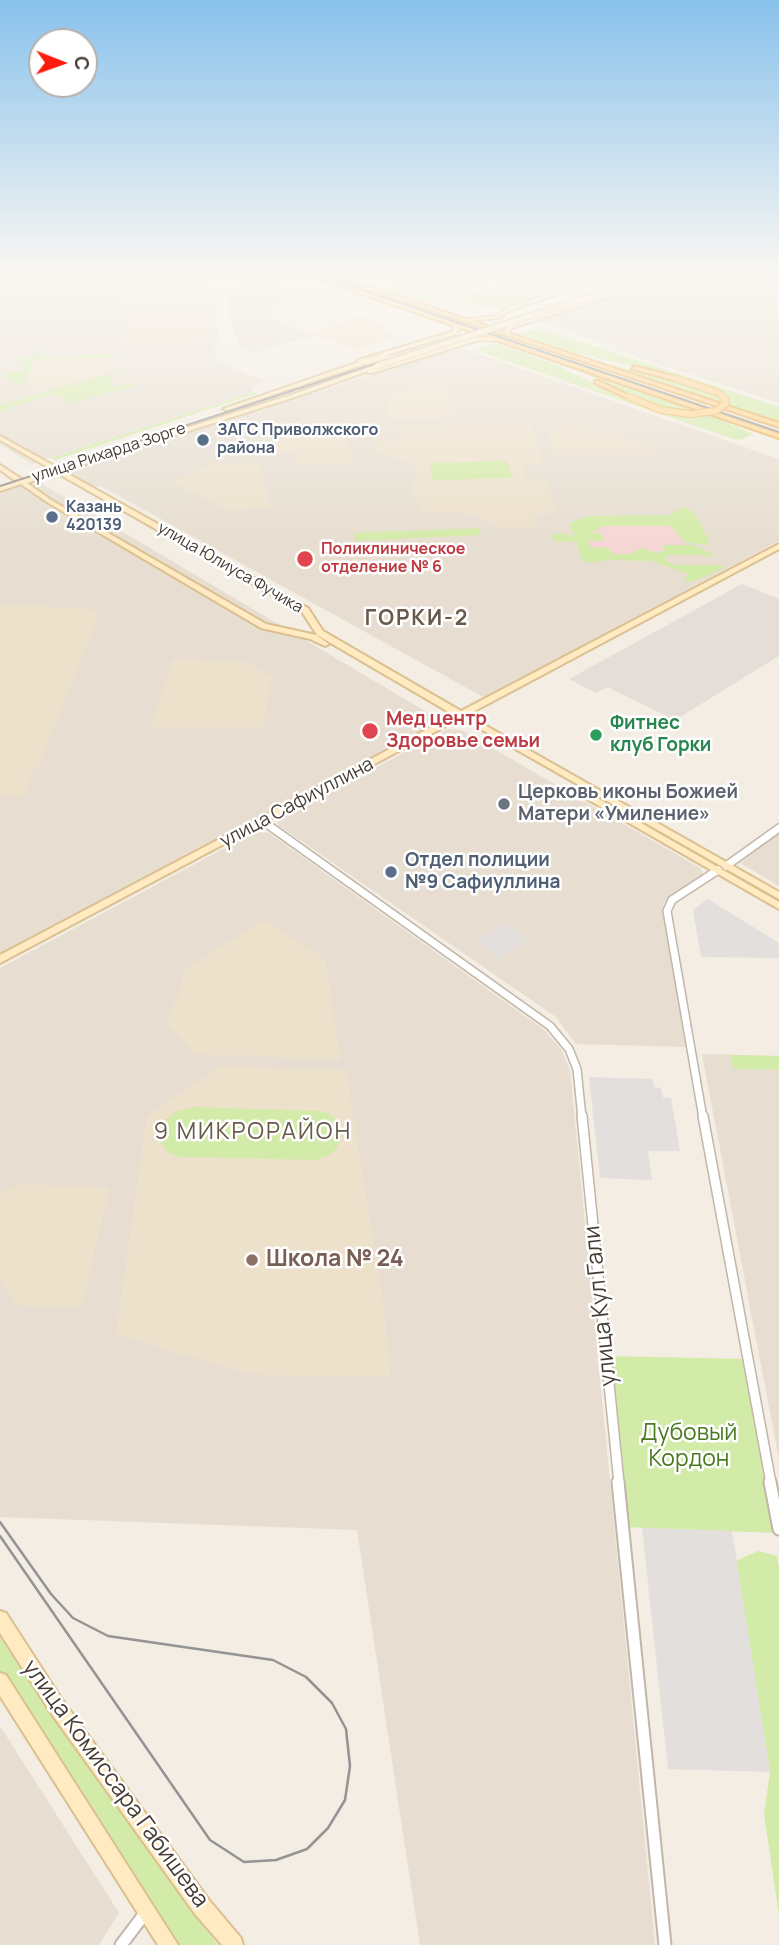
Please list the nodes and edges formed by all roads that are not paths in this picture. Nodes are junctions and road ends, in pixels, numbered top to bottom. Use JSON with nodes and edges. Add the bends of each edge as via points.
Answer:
{"nodes":[{"id":1,"x":345,"y":367,"type":"edge"},
{"id":2,"x":351,"y":367,"type":"edge"},
{"id":3,"x":375,"y":367,"type":"edge"},
{"id":4,"x":384,"y":367,"type":"edge"},
{"id":5,"x":568,"y":367,"type":"edge"},
{"id":6,"x":576,"y":367,"type":"edge"},
{"id":7,"x":607,"y":367,"type":"edge"},
{"id":8,"x":626,"y":367,"type":"edge"},
{"id":9,"x":325,"y":375,"type":"junction"},
{"id":10,"x":337,"y":381,"type":"junction"},
{"id":11,"x":779,"y":425,"type":"edge"},
{"id":12,"x":779,"y":436,"type":"edge"},
{"id":13,"x":0,"y":438,"type":"edge"},
{"id":14,"x":47,"y":466,"type":"junction"},
{"id":15,"x":0,"y":467,"type":"edge"},
{"id":16,"x":56,"y":471,"type":"junction"},
{"id":17,"x":18,"y":480,"type":"junction"},
{"id":18,"x":0,"y":482,"type":"edge"},
{"id":19,"x":0,"y":489,"type":"edge"},
{"id":20,"x":779,"y":546,"type":"edge"},
{"id":21,"x":459,"y":718,"type":"junction"},
{"id":22,"x":262,"y":821,"type":"junction"},
{"id":23,"x":779,"y":828,"type":"edge"},
{"id":24,"x":722,"y":868,"type":"junction"},
{"id":25,"x":779,"y":896,"type":"edge"},
{"id":26,"x":779,"y":906,"type":"edge"},
{"id":27,"x":0,"y":959,"type":"edge"},
{"id":28,"x":779,"y":1529,"type":"edge"},
{"id":29,"x":0,"y":1619,"type":"edge"},
{"id":30,"x":0,"y":1681,"type":"edge"},
{"id":31,"x":147,"y":1910,"type":"junction"},
{"id":32,"x":121,"y":1945,"type":"edge"},
{"id":33,"x":169,"y":1945,"type":"edge"},
{"id":34,"x":234,"y":1945,"type":"edge"},
{"id":35,"x":665,"y":1945,"type":"edge"}],
"edges":[{"from":1,"to":9,"type":"main road"},
{"from":2,"to":9,"type":"main road","name":"улица Рихарда Зорге","bridge":true},
{"from":3,"to":10,"type":"main road","name":"улица Рихарда Зорге","bridge":true},
{"from":4,"to":10,"type":"main road"},
{"from":5,"to":8,"type":"main road","bridge":true,"via":[[661,410],[682,414],[716,411],[725,404],[719,393]]},
{"from":6,"to":12,"type":"main road"},
{"from":7,"to":11,"type":"main road"},
{"from":9,"to":14,"type":"main road","name":"улица Рихарда Зорге"},
{"from":10,"to":16,"type":"main road","name":"улица Рихарда Зорге"},
{"from":13,"to":14,"type":"main road","name":"улица Юлиуса Фучика"},
{"from":14,"to":16,"type":"main road","name":"улица Юлиуса Фучика"},
{"from":14,"to":17,"type":"main road","name":"улица Рихарда Зорге"},
{"from":15,"to":17,"type":"main road","name":"улица Юлиуса Фучика"},
{"from":16,"to":17,"type":"main road","name":"улица Рихарда Зорге"},
{"from":16,"to":21,"type":"main road","name":"улица Юлиуса Фучика","via":[[305,610],[320,633]]},
{"from":17,"to":18,"type":"main road","name":"улица Рихарда Зорге"},
{"from":17,"to":19,"type":"main road","name":"улица Рихарда Зорге"},
{"from":17,"to":21,"type":"main road","name":"улица Юлиуса Фучика","via":[[264,626],[313,637]]},
{"from":20,"to":21,"type":"main road","name":"улица Сафиуллина"},
{"from":21,"to":22,"type":"main road","name":"улица Сафиуллина"},
{"from":21,"to":24,"type":"main road","name":"улица Юлиуса Фучика"},
{"from":22,"to":27,"type":"main road","name":"улица Сафиуллина"},
{"from":22,"to":35,"type":"street","name":"улица Кул Гали","via":[[550,1026],[569,1049],[577,1069]]},
{"from":23,"to":24,"type":"street"},
{"from":24,"to":25,"type":"main road","name":"улица Юлиуса Фучика"},
{"from":24,"to":26,"type":"main road","name":"улица Юлиуса Фучика"},
{"from":24,"to":28,"type":"street","via":[[672,900],[667,921]]},
{"from":29,"to":34,"type":"main road","name":"улица Комиссара Габишева","via":[[57,1707]]},
{"from":30,"to":31,"type":"main road","name":"улица Комиссара Габишева"},
{"from":31,"to":32,"type":"street"},
{"from":31,"to":33,"type":"main road","name":"улица Комиссара Габишева"}]}
